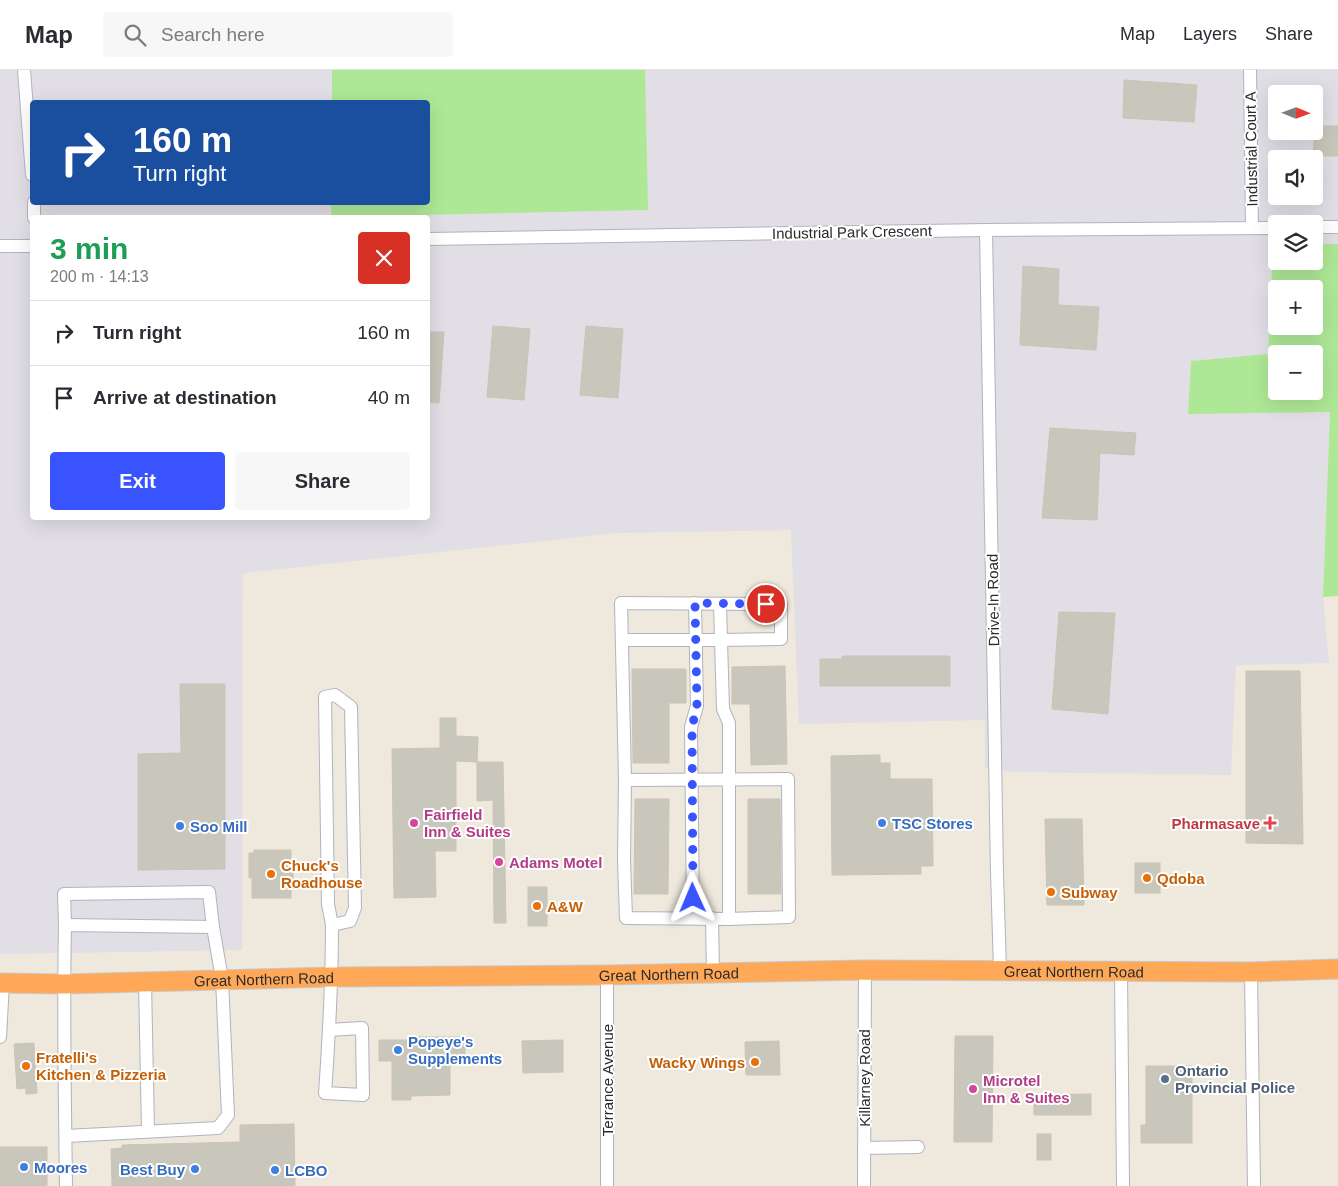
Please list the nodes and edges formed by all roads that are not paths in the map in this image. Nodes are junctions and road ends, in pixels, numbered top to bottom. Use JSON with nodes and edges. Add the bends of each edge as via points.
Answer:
{"nodes":[{"id":1,"x":24,"y":70,"type":"edge"},
{"id":2,"x":1250,"y":70,"type":"edge"},
{"id":3,"x":30,"y":149,"type":"edge"},
{"id":4,"x":1338,"y":227,"type":"edge"},
{"id":5,"x":1252,"y":228,"type":"junction"},
{"id":6,"x":1268,"y":228,"type":"edge"},
{"id":7,"x":1323,"y":228,"type":"edge"},
{"id":8,"x":986,"y":230,"type":"junction"},
{"id":9,"x":430,"y":239,"type":"edge"},
{"id":10,"x":0,"y":246,"type":"edge"},
{"id":11,"x":30,"y":246,"type":"edge"},
{"id":12,"x":695,"y":603,"type":"junction"},
{"id":13,"x":720,"y":604,"type":"junction"},
{"id":14,"x":622,"y":640,"type":"junction"},
{"id":15,"x":696,"y":640,"type":"junction"},
{"id":16,"x":721,"y":640,"type":"junction"},
{"id":17,"x":625,"y":780,"type":"junction"},
{"id":18,"x":692,"y":780,"type":"junction"},
{"id":19,"x":729,"y":780,"type":"junction"},
{"id":20,"x":693,"y":918,"type":"junction"},
{"id":21,"x":712,"y":918,"type":"junction"},
{"id":22,"x":729,"y":919,"type":"junction"},
{"id":23,"x":65,"y":925,"type":"junction"},
{"id":24,"x":332,"y":925,"type":"junction"},
{"id":25,"x":213,"y":927,"type":"junction"},
{"id":26,"x":1338,"y":969,"type":"edge"},
{"id":27,"x":865,"y":970,"type":"junction"},
{"id":28,"x":1000,"y":970,"type":"junction"},
{"id":29,"x":1121,"y":971,"type":"junction"},
{"id":30,"x":1251,"y":972,"type":"junction"},
{"id":31,"x":713,"y":973,"type":"junction"},
{"id":32,"x":607,"y":975,"type":"junction"},
{"id":33,"x":332,"y":976,"type":"junction"},
{"id":34,"x":222,"y":979,"type":"junction"},
{"id":35,"x":145,"y":982,"type":"junction"},
{"id":36,"x":1,"y":983,"type":"edge"},
{"id":37,"x":64,"y":984,"type":"junction"},
{"id":38,"x":329,"y":1030,"type":"junction"},
{"id":39,"x":0,"y":1037,"type":"edge"},
{"id":40,"x":0,"y":1041,"type":"edge"},
{"id":41,"x":148,"y":1132,"type":"junction"},
{"id":42,"x":66,"y":1136,"type":"junction"},
{"id":43,"x":918,"y":1147,"type":"dead end"},
{"id":44,"x":864,"y":1148,"type":"junction"},
{"id":45,"x":66,"y":1186,"type":"edge"},
{"id":46,"x":607,"y":1186,"type":"edge"},
{"id":47,"x":864,"y":1186,"type":"edge"},
{"id":48,"x":1124,"y":1186,"type":"edge"},
{"id":49,"x":1254,"y":1186,"type":"edge"}],
"edges":[{"from":1,"to":3,"type":"street"},
{"from":2,"to":5,"type":"street","name":"Industrial Court A"},
{"from":4,"to":7,"type":"street"},
{"from":5,"to":6,"type":"street","name":"Industrial Park Crescent"},
{"from":5,"to":8,"type":"street","name":"Industrial Park Crescent"},
{"from":8,"to":9,"type":"street","name":"Industrial Park Crescent"},
{"from":8,"to":28,"type":"street","name":"Drive-In Road"},
{"from":10,"to":11,"type":"street"},
{"from":12,"to":13,"type":"street"},
{"from":12,"to":14,"type":"street","via":[[622,603]]},
{"from":12,"to":15,"type":"street"},
{"from":13,"to":16,"type":"street"},
{"from":13,"to":16,"type":"street","via":[[782,604],[781,640]]},
{"from":14,"to":15,"type":"street"},
{"from":14,"to":17,"type":"street"},
{"from":15,"to":16,"type":"street"},
{"from":15,"to":18,"type":"street","via":[[697,706],[692,727]]},
{"from":16,"to":19,"type":"street","via":[[723,710],[729,723]]},
{"from":17,"to":18,"type":"street"},
{"from":17,"to":20,"type":"street","via":[[626,918]]},
{"from":18,"to":19,"type":"street"},
{"from":18,"to":20,"type":"street"},
{"from":19,"to":22,"type":"street"},
{"from":19,"to":22,"type":"street","via":[[788,779],[788,917]]},
{"from":20,"to":21,"type":"street"},
{"from":21,"to":22,"type":"street"},
{"from":21,"to":31,"type":"street"},
{"from":23,"to":25,"type":"street"},
{"from":23,"to":25,"type":"street","via":[[64,894],[209,892]]},
{"from":23,"to":37,"type":"street"},
{"from":24,"to":24,"type":"street","via":[[328,904],[325,697],[335,695],[351,707],[355,908],[350,921]]},
{"from":24,"to":33,"type":"street"},
{"from":25,"to":34,"type":"street"},
{"from":26,"to":30,"type":"highway","name":"Great Northern Road"},
{"from":27,"to":28,"type":"highway","name":"Great Northern Road"},
{"from":27,"to":31,"type":"highway","name":"Great Northern Road"},
{"from":27,"to":44,"type":"street","name":"Killarney Road"},
{"from":28,"to":29,"type":"highway","name":"Great Northern Road"},
{"from":29,"to":30,"type":"highway","name":"Great Northern Road"},
{"from":29,"to":48,"type":"street"},
{"from":30,"to":49,"type":"street"},
{"from":31,"to":32,"type":"highway","name":"Great Northern Road"},
{"from":32,"to":33,"type":"highway","name":"Great Northern Road"},
{"from":32,"to":46,"type":"street","name":"Terrance Avenue"},
{"from":33,"to":34,"type":"highway","name":"Great Northern Road"},
{"from":33,"to":38,"type":"street"},
{"from":34,"to":35,"type":"highway","name":"Great Northern Road"},
{"from":34,"to":41,"type":"street","via":[[228,1115],[218,1128]]},
{"from":35,"to":37,"type":"highway","name":"Great Northern Road"},
{"from":35,"to":41,"type":"street"},
{"from":36,"to":37,"type":"highway","name":"Great Northern Road"},
{"from":36,"to":39,"type":"street"},
{"from":37,"to":42,"type":"street"},
{"from":38,"to":38,"type":"street","via":[[325,1093],[363,1094],[362,1028]]},
{"from":39,"to":40,"type":"street"},
{"from":41,"to":42,"type":"street"},
{"from":42,"to":45,"type":"street"},
{"from":43,"to":44,"type":"street"},
{"from":44,"to":47,"type":"street","name":"Killarney Road"}]}
